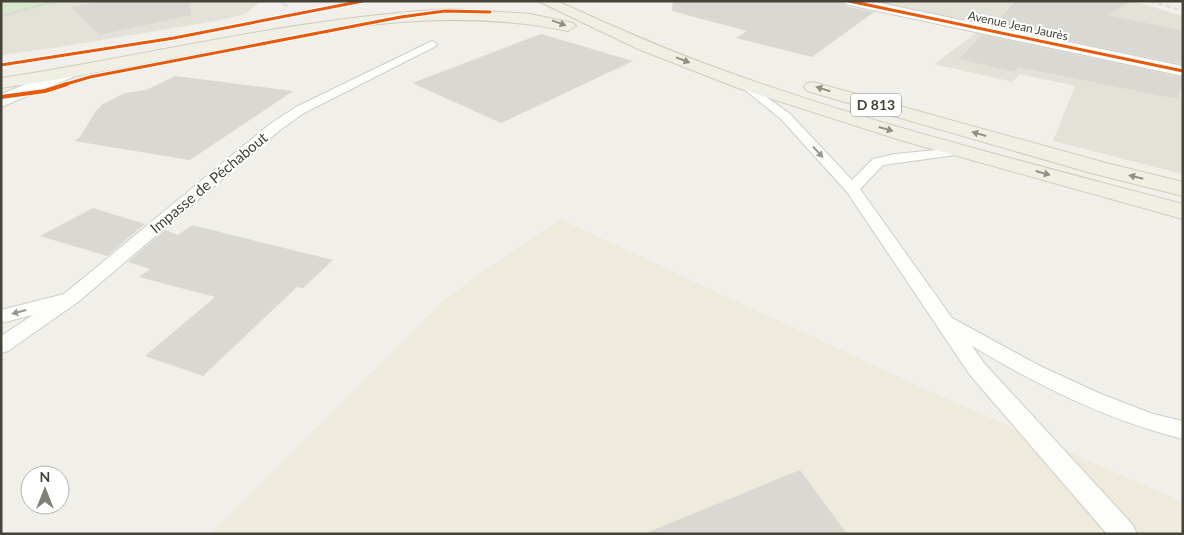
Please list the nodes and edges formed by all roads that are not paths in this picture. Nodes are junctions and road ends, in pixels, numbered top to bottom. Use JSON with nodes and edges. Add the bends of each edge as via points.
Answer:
{"nodes":[{"id":1,"x":461,"y":1,"type":"edge"},
{"id":2,"x":546,"y":1,"type":"edge"},
{"id":3,"x":577,"y":1,"type":"edge"},
{"id":4,"x":849,"y":1,"type":"edge"},
{"id":5,"x":383,"y":3,"type":"dead end"},
{"id":6,"x":305,"y":29,"type":"junction"},
{"id":7,"x":637,"y":43,"type":"junction"},
{"id":8,"x":432,"y":44,"type":"dead end"},
{"id":9,"x":1,"y":69,"type":"edge"},
{"id":10,"x":1183,"y":71,"type":"edge"},
{"id":11,"x":67,"y":73,"type":"junction"},
{"id":12,"x":773,"y":74,"type":"dead end"},
{"id":13,"x":792,"y":80,"type":"dead end"},
{"id":14,"x":1,"y":83,"type":"edge"},
{"id":15,"x":744,"y":84,"type":"junction"},
{"id":16,"x":1,"y":102,"type":"edge"},
{"id":17,"x":963,"y":150,"type":"junction"},
{"id":18,"x":852,"y":189,"type":"junction"},
{"id":19,"x":1183,"y":189,"type":"edge"},
{"id":20,"x":1183,"y":212,"type":"edge"},
{"id":21,"x":72,"y":298,"type":"junction"},
{"id":22,"x":1,"y":317,"type":"edge"},
{"id":23,"x":944,"y":321,"type":"junction"},
{"id":24,"x":1,"y":346,"type":"edge"},
{"id":25,"x":1183,"y":430,"type":"edge"},
{"id":26,"x":1124,"y":534,"type":"edge"}],
"edges":[{"from":1,"to":6,"type":"main road"},
{"from":2,"to":7,"type":"main road","number":"D 813"},
{"from":3,"to":12,"type":"main road","via":[[652,35]]},
{"from":4,"to":10,"type":"street","name":"Avenue Jean Jaurès"},
{"from":5,"to":9,"type":"main road","via":[[173,44]]},
{"from":6,"to":7,"type":"main road","one_way":true,"via":[[415,11],[494,8],[553,20],[611,40]]},
{"from":6,"to":11,"type":"main road"},
{"from":7,"to":15,"type":"main road","number":"D 813","one_way":true},
{"from":8,"to":21,"type":"lane","name":"Impasse de Péchabout","via":[[300,110],[275,127]]},
{"from":11,"to":14,"type":"main road"},
{"from":11,"to":16,"type":"street"},
{"from":19,"to":13,"type":"main road","number":"D 813","one_way":true},
{"from":15,"to":17,"type":"main road","number":"D 813","one_way":true},
{"from":15,"to":18,"type":"lane","one_way":true,"via":[[785,116]]},
{"from":17,"to":18,"type":"lane","via":[[878,162]]},
{"from":17,"to":20,"type":"main road","number":"D 813","one_way":true},
{"from":18,"to":23,"type":"lane"},
{"from":21,"to":22,"type":"lane","one_way":true},
{"from":21,"to":24,"type":"lane","name":"Impasse de Péchabout"},
{"from":23,"to":25,"type":"lane","via":[[1032,371],[1153,424]]},
{"from":23,"to":26,"type":"lane","via":[[977,370]]}]}
